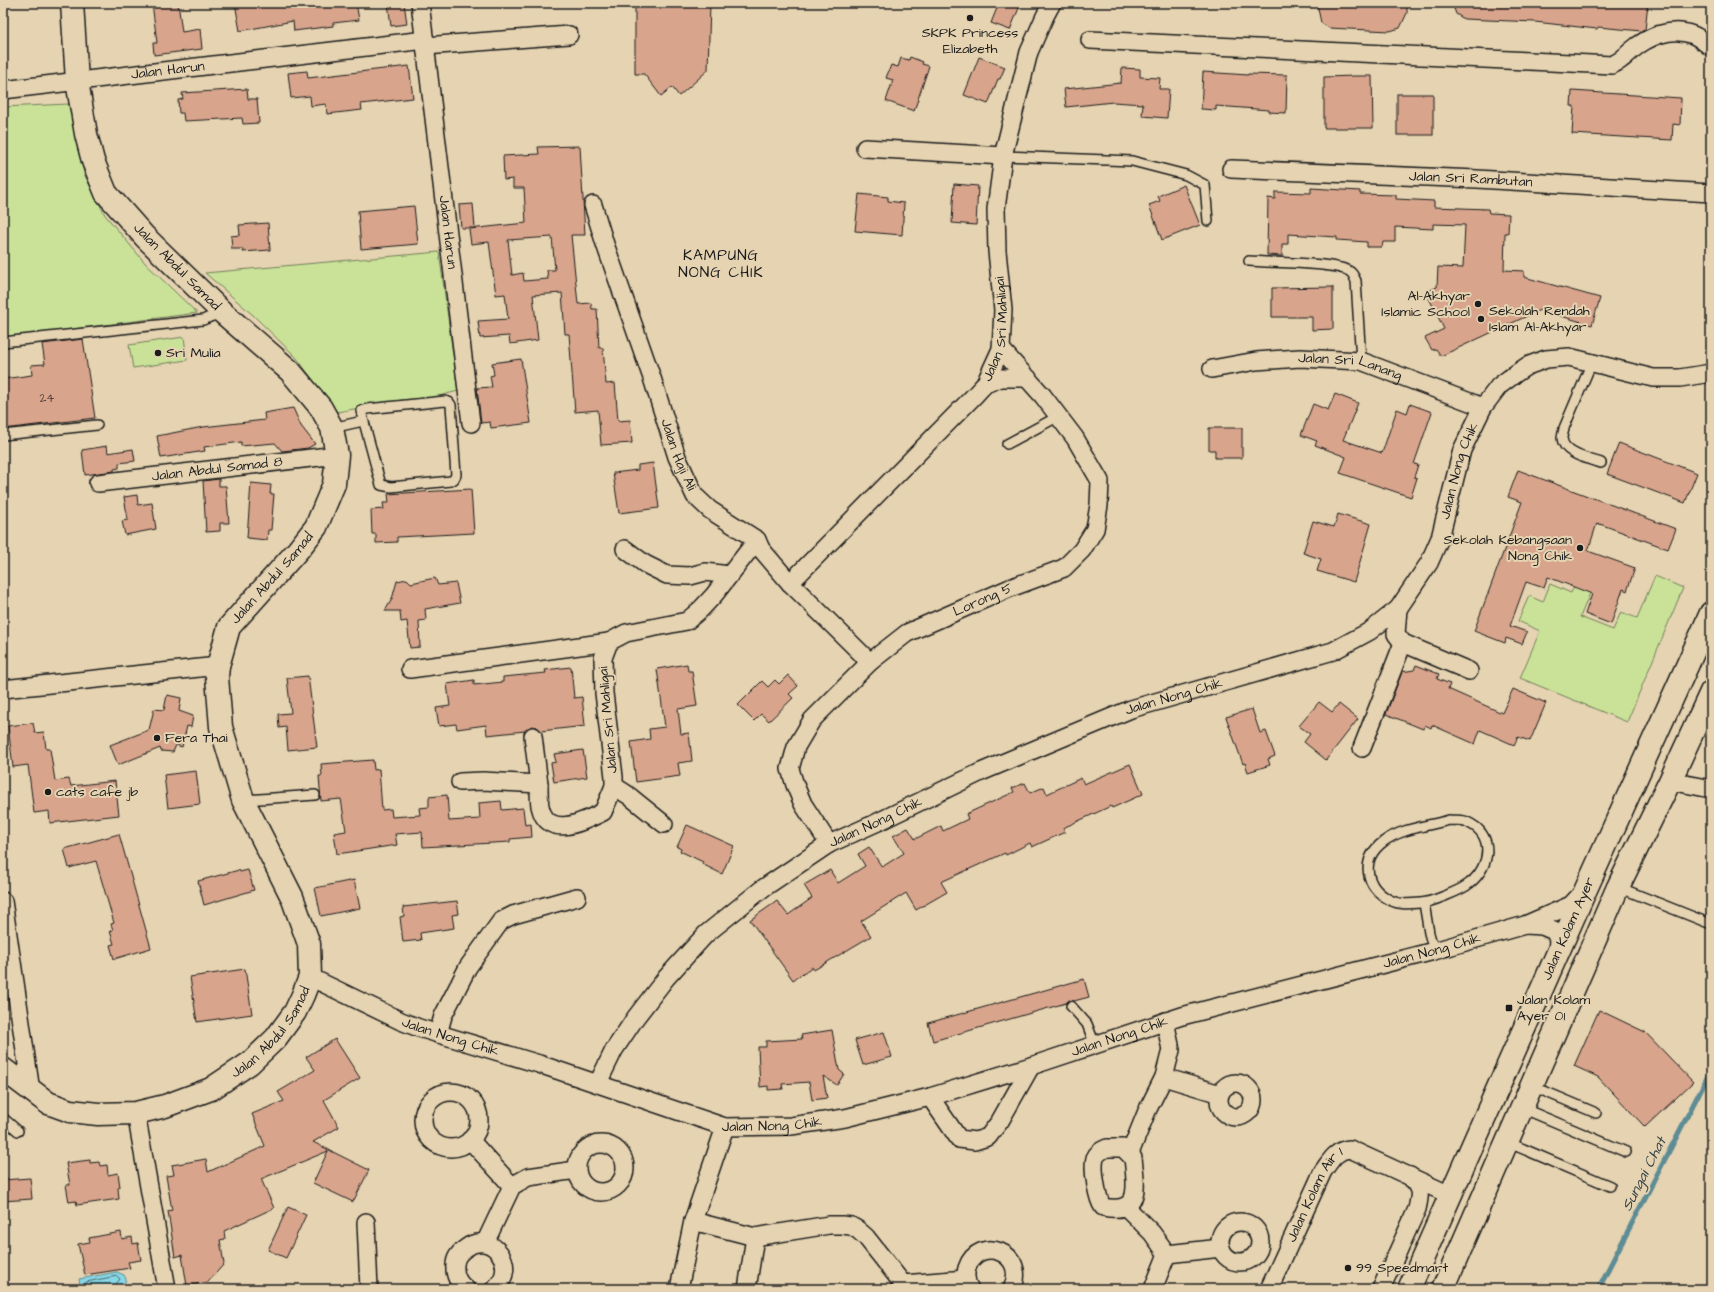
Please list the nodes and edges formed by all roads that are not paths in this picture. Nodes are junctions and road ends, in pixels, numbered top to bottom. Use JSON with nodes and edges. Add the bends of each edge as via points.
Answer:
{"nodes":[{"id":1,"x":72,"y":3,"type":"edge"},
{"id":2,"x":420,"y":3,"type":"edge"},
{"id":3,"x":1052,"y":3,"type":"edge"},
{"id":4,"x":569,"y":35,"type":"dead end"},
{"id":5,"x":1090,"y":40,"type":"dead end"},
{"id":6,"x":425,"y":43,"type":"junction"},
{"id":7,"x":1711,"y":47,"type":"edge"},
{"id":8,"x":78,"y":81,"type":"junction"},
{"id":9,"x":3,"y":90,"type":"edge"},
{"id":10,"x":865,"y":148,"type":"dead end"},
{"id":11,"x":1003,"y":156,"type":"junction"},
{"id":12,"x":1231,"y":169,"type":"dead end"},
{"id":13,"x":1711,"y":193,"type":"edge"},
{"id":14,"x":593,"y":206,"type":"dead end"},
{"id":15,"x":1208,"y":221,"type":"dead end"},
{"id":16,"x":1250,"y":261,"type":"dead end"},
{"id":17,"x":222,"y":312,"type":"junction"},
{"id":18,"x":3,"y":342,"type":"edge"},
{"id":19,"x":1001,"y":349,"type":"junction"},
{"id":20,"x":1361,"y":361,"type":"junction"},
{"id":21,"x":1592,"y":362,"type":"junction"},
{"id":22,"x":1212,"y":368,"type":"dead end"},
{"id":23,"x":1711,"y":373,"type":"edge"},
{"id":24,"x":1028,"y":378,"type":"junction"},
{"id":25,"x":985,"y":384,"type":"junction"},
{"id":26,"x":1483,"y":407,"type":"junction"},
{"id":27,"x":1059,"y":416,"type":"junction"},
{"id":28,"x":364,"y":421,"type":"junction"},
{"id":29,"x":471,"y":423,"type":"dead end"},
{"id":30,"x":97,"y":425,"type":"dead end"},
{"id":31,"x":332,"y":428,"type":"junction"},
{"id":32,"x":3,"y":434,"type":"edge"},
{"id":33,"x":1007,"y":444,"type":"dead end"},
{"id":34,"x":337,"y":455,"type":"junction"},
{"id":35,"x":1601,"y":464,"type":"dead end"},
{"id":36,"x":98,"y":483,"type":"dead end"},
{"id":37,"x":757,"y":540,"type":"junction"},
{"id":38,"x":625,"y":549,"type":"dead end"},
{"id":39,"x":729,"y":575,"type":"junction"},
{"id":40,"x":790,"y":583,"type":"junction"},
{"id":41,"x":1398,"y":609,"type":"junction"},
{"id":42,"x":1711,"y":613,"type":"edge"},
{"id":43,"x":610,"y":642,"type":"junction"},
{"id":44,"x":1403,"y":643,"type":"junction"},
{"id":45,"x":870,"y":662,"type":"junction"},
{"id":46,"x":218,"y":666,"type":"junction"},
{"id":47,"x":410,"y":669,"type":"dead end"},
{"id":48,"x":1469,"y":671,"type":"dead end"},
{"id":49,"x":3,"y":690,"type":"edge"},
{"id":50,"x":1711,"y":692,"type":"edge"},
{"id":51,"x":533,"y":736,"type":"dead end"},
{"id":52,"x":1362,"y":748,"type":"dead end"},
{"id":53,"x":1670,"y":781,"type":"junction"},
{"id":54,"x":460,"y":782,"type":"dead end"},
{"id":55,"x":539,"y":784,"type":"junction"},
{"id":56,"x":614,"y":786,"type":"junction"},
{"id":57,"x":1711,"y":789,"type":"edge"},
{"id":58,"x":315,"y":795,"type":"dead end"},
{"id":59,"x":243,"y":800,"type":"junction"},
{"id":60,"x":664,"y":824,"type":"dead end"},
{"id":61,"x":829,"y":844,"type":"junction"},
{"id":62,"x":1618,"y":887,"type":"junction"},
{"id":63,"x":1586,"y":889,"type":"junction"},
{"id":64,"x":577,"y":898,"type":"dead end"},
{"id":65,"x":3,"y":901,"type":"edge"},
{"id":66,"x":1424,"y":903,"type":"junction"},
{"id":67,"x":1711,"y":924,"type":"edge"},
{"id":68,"x":1525,"y":925,"type":"junction"},
{"id":69,"x":1434,"y":951,"type":"junction"},
{"id":70,"x":1558,"y":954,"type":"junction"},
{"id":71,"x":8,"y":975,"type":"edge"},
{"id":72,"x":310,"y":977,"type":"junction"},
{"id":73,"x":1071,"y":1006,"type":"dead end"},
{"id":74,"x":1165,"y":1021,"type":"junction"},
{"id":75,"x":438,"y":1034,"type":"junction"},
{"id":76,"x":1095,"y":1045,"type":"junction"},
{"id":77,"x":1031,"y":1066,"type":"junction"},
{"id":78,"x":3,"y":1069,"type":"edge"},
{"id":79,"x":1164,"y":1077,"type":"junction"},
{"id":80,"x":598,"y":1083,"type":"junction"},
{"id":81,"x":1532,"y":1086,"type":"junction"},
{"id":82,"x":31,"y":1091,"type":"junction"},
{"id":83,"x":1220,"y":1094,"type":"dead end"},
{"id":84,"x":930,"y":1097,"type":"junction"},
{"id":85,"x":1522,"y":1108,"type":"junction"},
{"id":86,"x":136,"y":1112,"type":"junction"},
{"id":87,"x":1596,"y":1113,"type":"dead end"},
{"id":88,"x":3,"y":1118,"type":"edge"},
{"id":89,"x":725,"y":1127,"type":"junction"},
{"id":90,"x":18,"y":1132,"type":"dead end"},
{"id":91,"x":470,"y":1140,"type":"dead end"},
{"id":92,"x":1507,"y":1142,"type":"junction"},
{"id":93,"x":1626,"y":1152,"type":"dead end"},
{"id":94,"x":1130,"y":1153,"type":"junction"},
{"id":95,"x":576,"y":1170,"type":"dead end"},
{"id":96,"x":1410,"y":1176,"type":"junction"},
{"id":97,"x":512,"y":1186,"type":"junction"},
{"id":98,"x":1610,"y":1186,"type":"dead end"},
{"id":99,"x":1450,"y":1195,"type":"junction"},
{"id":100,"x":1126,"y":1207,"type":"junction"},
{"id":101,"x":693,"y":1221,"type":"junction"},
{"id":102,"x":366,"y":1222,"type":"dead end"},
{"id":103,"x":755,"y":1236,"type":"junction"},
{"id":104,"x":485,"y":1243,"type":"junction"},
{"id":105,"x":1221,"y":1248,"type":"dead end"},
{"id":106,"x":1167,"y":1254,"type":"junction"},
{"id":107,"x":968,"y":1284,"type":"edge"},
{"id":108,"x":902,"y":1286,"type":"edge"},
{"id":109,"x":167,"y":1289,"type":"edge"},
{"id":110,"x":369,"y":1289,"type":"edge"},
{"id":111,"x":466,"y":1289,"type":"edge"},
{"id":112,"x":494,"y":1289,"type":"edge"},
{"id":113,"x":675,"y":1289,"type":"edge"},
{"id":114,"x":747,"y":1289,"type":"edge"},
{"id":115,"x":1012,"y":1289,"type":"edge"},
{"id":116,"x":1153,"y":1289,"type":"edge"},
{"id":117,"x":1270,"y":1289,"type":"edge"},
{"id":118,"x":1381,"y":1289,"type":"edge"},
{"id":119,"x":1409,"y":1289,"type":"edge"},
{"id":120,"x":1442,"y":1289,"type":"edge"}],
"edges":[{"from":1,"to":8,"type":"street","name":"Jalan Abdul Samad"},
{"from":2,"to":6,"type":"street","name":"Jalan Harun"},
{"from":3,"to":11,"type":"street","name":"Jalan Sri Mahligai","via":[[1030,52]]},
{"from":4,"to":6,"type":"street"},
{"from":5,"to":7,"type":"street","via":[[1612,65],[1623,61],[1630,51],[1648,38],[1664,33],[1679,32],[1693,35]]},
{"from":6,"to":8,"type":"street","name":"Jalan Harun"},
{"from":6,"to":29,"type":"street","name":"Jalan Harun"},
{"from":8,"to":9,"type":"street","name":"Jalan Harun"},
{"from":8,"to":17,"type":"street","name":"Jalan Abdul Samad","via":[[88,141],[106,193],[145,237]]},
{"from":10,"to":11,"type":"street"},
{"from":11,"to":15,"type":"lane","via":[[1132,161],[1186,175],[1205,185]]},
{"from":11,"to":19,"type":"street","name":"Jalan Sri Mahligai","via":[[996,209],[1003,310]]},
{"from":12,"to":13,"type":"street","name":"Jalan Sri Rambutan","via":[[1476,179]]},
{"from":14,"to":37,"type":"street","name":"Jalan Haji Ali","via":[[677,457],[696,496],[710,510]]},
{"from":16,"to":20,"type":"lane","via":[[1330,266],[1353,274],[1356,281]]},
{"from":17,"to":18,"type":"lane","via":[[203,320]]},
{"from":17,"to":31,"type":"street","name":"Jalan Abdul Samad","via":[[290,371],[320,408]]},
{"from":19,"to":24,"type":"street","name":"Lorong 5"},
{"from":19,"to":25,"type":"street","name":"Jalan Sri Mahligai"},
{"from":20,"to":22,"type":"street","name":"Jalan Sri Lanang","via":[[1300,358]]},
{"from":20,"to":26,"type":"street","name":"Jalan Sri Lanang"},
{"from":21,"to":23,"type":"street","name":"Jalan Nong Chik","via":[[1653,378],[1680,378]]},
{"from":21,"to":26,"type":"street","name":"Jalan Nong Chik","via":[[1569,357],[1546,359],[1527,366],[1499,386]]},
{"from":21,"to":35,"type":"lane","via":[[1562,438],[1566,447],[1576,454]]},
{"from":24,"to":25,"type":"street","via":[[1001,378]]},
{"from":24,"to":27,"type":"street","name":"Lorong 5"},
{"from":25,"to":40,"type":"street","name":"Jalan Sri Mahligai"},
{"from":26,"to":41,"type":"street","name":"Jalan Nong Chik","via":[[1462,450],[1440,538],[1429,563]]},
{"from":27,"to":33,"type":"lane"},
{"from":27,"to":45,"type":"street","name":"Lorong 5","via":[[1076,438],[1100,481],[1095,529],[1082,550],[1064,568],[1010,588],[907,633]]},
{"from":28,"to":28,"type":"lane","via":[[361,411],[367,409],[449,402],[456,475],[454,479],[391,487],[381,485]]},
{"from":28,"to":31,"type":"lane"},
{"from":30,"to":32,"type":"lane"},
{"from":31,"to":34,"type":"street","name":"Jalan Abdul Samad"},
{"from":34,"to":36,"type":"street","name":"Jalan Abdul Samad 8"},
{"from":34,"to":46,"type":"street","name":"Jalan Abdul Samad","via":[[334,484],[316,527],[229,627]]},
{"from":37,"to":39,"type":"street"},
{"from":37,"to":40,"type":"street","name":"Jalan Haji Ali","via":[[761,549]]},
{"from":38,"to":39,"type":"street","via":[[645,564],[667,575],[690,576],[705,572]]},
{"from":39,"to":43,"type":"street","via":[[710,600],[687,621],[626,633]]},
{"from":40,"to":45,"type":"street","name":"Jalan Haji Ali"},
{"from":41,"to":44,"type":"street","via":[[1396,634]]},
{"from":41,"to":61,"type":"street","name":"Jalan Nong Chik","via":[[1370,631],[1333,651],[1131,709],[980,772]]},
{"from":42,"to":63,"type":"street","name":"Jalan Kolam Ayer"},
{"from":43,"to":47,"type":"street"},
{"from":43,"to":56,"type":"street","name":"Jalan Sri Mahligai","via":[[603,658],[604,693]]},
{"from":44,"to":48,"type":"street"},
{"from":44,"to":52,"type":"street"},
{"from":45,"to":61,"type":"street","name":"Lorong 5","via":[[812,720],[796,747],[790,769],[803,804]]},
{"from":46,"to":49,"type":"street"},
{"from":46,"to":59,"type":"street","name":"Jalan Abdul Samad","via":[[221,727]]},
{"from":50,"to":53,"type":"street","name":"Jalan Kolam Ayer"},
{"from":51,"to":55,"type":"street","name":"Jalan Sri Mahligai"},
{"from":53,"to":57,"type":"street"},
{"from":53,"to":62,"type":"street","name":"Jalan Kolam Ayer"},
{"from":54,"to":55,"type":"street"},
{"from":55,"to":56,"type":"street","name":"Jalan Sri Mahligai","via":[[540,807],[546,819],[556,826],[572,825],[603,812]]},
{"from":56,"to":60,"type":"street"},
{"from":58,"to":59,"type":"lane"},
{"from":59,"to":72,"type":"street","name":"Jalan Abdul Samad","via":[[292,897],[309,944]]},
{"from":61,"to":80,"type":"street","name":"Jalan Nong Chik","via":[[762,888],[706,934],[666,978],[636,1017],[614,1050]]},
{"from":62,"to":67,"type":"lane"},
{"from":62,"to":81,"type":"street","name":"Jalan Kolam Ayer"},
{"from":63,"to":68,"type":"street","name":"Jalan Nong Chik","via":[[1571,905]]},
{"from":63,"to":70,"type":"street","name":"Jalan Kolam Ayer"},
{"from":64,"to":75,"type":"street","via":[[501,921],[468,967],[443,1016]]},
{"from":65,"to":71,"type":"street"},
{"from":66,"to":66,"type":"lane","via":[[1470,884],[1480,871],[1488,852],[1481,830],[1466,821],[1449,820],[1400,833],[1384,841],[1373,851],[1368,876],[1376,890],[1391,901],[1406,904]]},
{"from":66,"to":69,"type":"lane"},
{"from":68,"to":69,"type":"street","name":"Jalan Nong Chik"},
{"from":68,"to":70,"type":"street","name":"Jalan Nong Chik","via":[[1542,926],[1554,931],[1558,939]]},
{"from":69,"to":74,"type":"street","name":"Jalan Nong Chik"},
{"from":70,"to":99,"type":"street","name":"Jalan Kolam Ayer"},
{"from":71,"to":82,"type":"street"},
{"from":72,"to":75,"type":"street","name":"Jalan Nong Chik","via":[[401,1021]]},
{"from":72,"to":86,"type":"street","name":"Jalan Abdul Samad","via":[[295,1012],[276,1038],[250,1062],[211,1089],[165,1106]]},
{"from":73,"to":76,"type":"lane","via":[[1087,1024]]},
{"from":74,"to":76,"type":"street","name":"Jalan Nong Chik"},
{"from":74,"to":79,"type":"street","via":[[1171,1050]]},
{"from":75,"to":80,"type":"street","name":"Jalan Nong Chik"},
{"from":76,"to":77,"type":"street","name":"Jalan Nong Chik"},
{"from":77,"to":84,"type":"street","name":"Jalan Nong Chik"},
{"from":77,"to":84,"type":"street","via":[[1000,1121],[988,1137],[975,1141],[959,1139]]},
{"from":78,"to":82,"type":"street","name":"Jalan Abdul Samad"},
{"from":79,"to":83,"type":"street"},
{"from":79,"to":94,"type":"street"},
{"from":80,"to":89,"type":"street","name":"Jalan Nong Chik"},
{"from":81,"to":85,"type":"street","name":"Jalan Kolam Ayer"},
{"from":81,"to":87,"type":"lane"},
{"from":82,"to":86,"type":"street","name":"Jalan Abdul Samad","via":[[48,1103],[70,1112]]},
{"from":84,"to":89,"type":"street","name":"Jalan Nong Chik","via":[[845,1118],[799,1124]]},
{"from":85,"to":92,"type":"street","name":"Jalan Kolam Ayer"},
{"from":85,"to":93,"type":"lane"},
{"from":86,"to":109,"type":"street"},
{"from":88,"to":90,"type":"lane"},
{"from":89,"to":101,"type":"street"},
{"from":91,"to":97,"type":"street"},
{"from":92,"to":98,"type":"lane"},
{"from":92,"to":120,"type":"street","name":"Jalan Kolam Ayer"},
{"from":94,"to":100,"type":"street","via":[[1133,1158],[1135,1196],[1132,1203]]},
{"from":94,"to":100,"type":"street","via":[[1123,1148],[1106,1148],[1095,1157],[1094,1165],[1099,1202],[1103,1207],[1114,1210]]},
{"from":95,"to":97,"type":"street","via":[[528,1177]]},
{"from":96,"to":99,"type":"street","name":"Jalan Kolam Air 1"},
{"from":96,"to":117,"type":"street","name":"Jalan Kolam Air 1","via":[[1350,1149],[1342,1150],[1333,1156],[1323,1171]]},
{"from":96,"to":118,"type":"street","via":[[1420,1188],[1420,1198]]},
{"from":97,"to":104,"type":"street"},
{"from":99,"to":119,"type":"street","name":"Jalan Kolam Ayer"},
{"from":100,"to":106,"type":"street","via":[[1152,1233]]},
{"from":101,"to":103,"type":"street"},
{"from":101,"to":113,"type":"street"},
{"from":102,"to":110,"type":"street"},
{"from":103,"to":108,"type":"street","via":[[829,1225],[851,1226],[866,1237]]},
{"from":103,"to":114,"type":"street"},
{"from":104,"to":111,"type":"street","via":[[468,1245],[457,1257],[455,1274],[458,1282]]},
{"from":104,"to":112,"type":"street","via":[[499,1252],[506,1267],[501,1283]]},
{"from":105,"to":106,"type":"street"},
{"from":106,"to":116,"type":"street"},
{"from":107,"to":108,"type":"street"},
{"from":107,"to":115,"type":"street","via":[[966,1271],[973,1257],[980,1252],[996,1250],[1010,1258],[1014,1264],[1016,1281]]}]}
